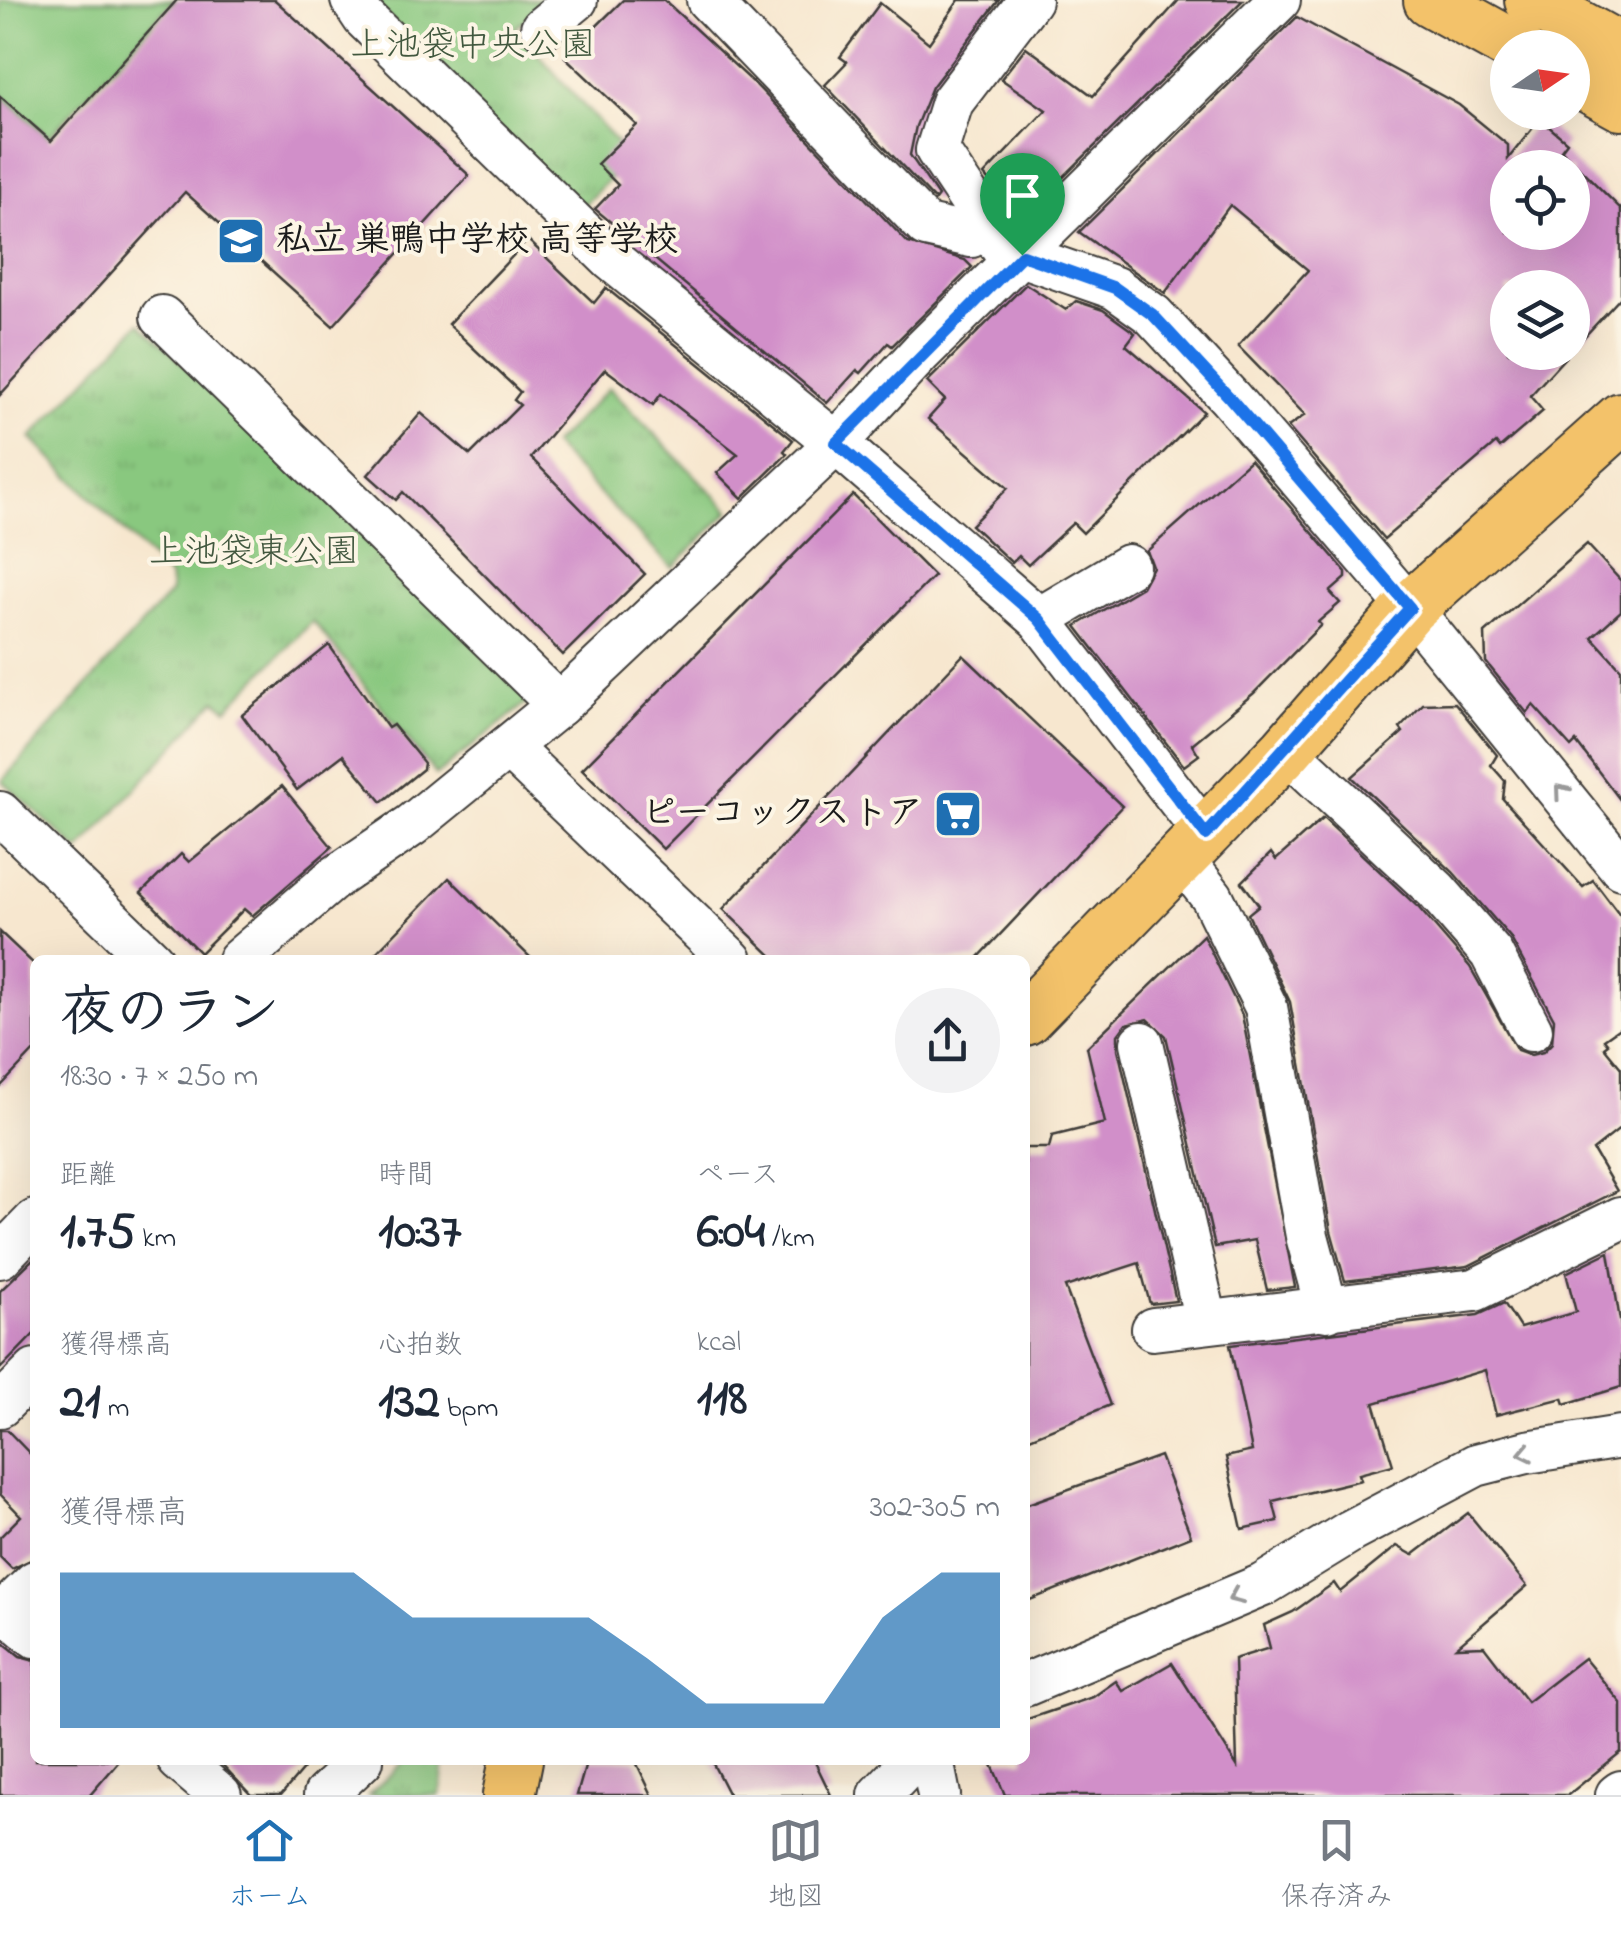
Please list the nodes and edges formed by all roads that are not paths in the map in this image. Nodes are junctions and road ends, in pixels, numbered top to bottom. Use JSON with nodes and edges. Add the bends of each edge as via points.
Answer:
{"nodes":[{"id":1,"x":352,"y":0,"type":"edge"},
{"id":2,"x":576,"y":0,"type":"edge"},
{"id":3,"x":708,"y":0,"type":"edge"},
{"id":4,"x":1030,"y":0,"type":"edge"},
{"id":5,"x":1279,"y":0,"type":"edge"},
{"id":6,"x":1430,"y":0,"type":"edge"},
{"id":7,"x":1531,"y":0,"type":"edge"},
{"id":8,"x":542,"y":28,"type":"dead end"},
{"id":9,"x":1490,"y":33,"type":"edge"},
{"id":10,"x":1621,"y":50,"type":"edge"},
{"id":11,"x":1590,"y":88,"type":"edge"},
{"id":12,"x":1621,"y":104,"type":"edge"},
{"id":13,"x":984,"y":226,"type":"junction"},
{"id":14,"x":1022,"y":255,"type":"junction"},
{"id":15,"x":162,"y":316,"type":"dead end"},
{"id":16,"x":1621,"y":419,"type":"edge"},
{"id":17,"x":836,"y":443,"type":"junction"},
{"id":18,"x":1128,"y":566,"type":"dead end"},
{"id":19,"x":1410,"y":608,"type":"junction"},
{"id":20,"x":1039,"y":619,"type":"junction"},
{"id":21,"x":559,"y":705,"type":"junction"},
{"id":22,"x":508,"y":748,"type":"junction"},
{"id":23,"x":1286,"y":750,"type":"junction"},
{"id":24,"x":0,"y":813,"type":"edge"},
{"id":25,"x":1194,"y":848,"type":"junction"},
{"id":26,"x":1621,"y":868,"type":"edge"},
{"id":27,"x":147,"y":955,"type":"edge"},
{"id":28,"x":245,"y":955,"type":"edge"},
{"id":29,"x":726,"y":955,"type":"edge"},
{"id":30,"x":1030,"y":1014,"type":"edge"},
{"id":31,"x":1531,"y":1030,"type":"dead end"},
{"id":32,"x":1142,"y":1042,"type":"dead end"},
{"id":33,"x":1621,"y":1218,"type":"edge"},
{"id":34,"x":30,"y":1226,"type":"edge"},
{"id":35,"x":0,"y":1257,"type":"edge"},
{"id":36,"x":1327,"y":1310,"type":"junction"},
{"id":37,"x":1206,"y":1321,"type":"junction"},
{"id":38,"x":1153,"y":1329,"type":"dead end"},
{"id":39,"x":30,"y":1376,"type":"edge"},
{"id":40,"x":0,"y":1406,"type":"edge"},
{"id":41,"x":1621,"y":1437,"type":"edge"},
{"id":42,"x":1030,"y":1683,"type":"edge"},
{"id":43,"x":185,"y":1765,"type":"edge"},
{"id":44,"x":357,"y":1765,"type":"edge"},
{"id":45,"x":515,"y":1765,"type":"edge"},
{"id":46,"x":519,"y":1765,"type":"edge"},
{"id":47,"x":908,"y":1765,"type":"edge"},
{"id":48,"x":933,"y":1765,"type":"edge"},
{"id":49,"x":220,"y":1795,"type":"edge"},
{"id":50,"x":325,"y":1795,"type":"edge"},
{"id":51,"x":509,"y":1795,"type":"edge"},
{"id":52,"x":534,"y":1795,"type":"edge"},
{"id":53,"x":880,"y":1795,"type":"edge"},
{"id":54,"x":939,"y":1795,"type":"edge"}],
"edges":[{"from":1,"to":17,"type":"street","via":[[612,260]]},
{"from":2,"to":8,"type":"street"},
{"from":3,"to":13,"type":"street","via":[[926,226],[971,236]]},
{"from":4,"to":13,"type":"street","via":[[952,102],[936,150]]},
{"from":5,"to":14,"type":"street"},
{"from":6,"to":9,"type":"main road"},
{"from":7,"to":10,"type":"main road"},
{"from":11,"to":12,"type":"main road"},
{"from":13,"to":14,"type":"street","via":[[1003,249]]},
{"from":14,"to":17,"type":"street"},
{"from":14,"to":19,"type":"street","via":[[1115,288],[1153,315]]},
{"from":15,"to":21,"type":"street"},
{"from":16,"to":19,"type":"main road"},
{"from":17,"to":20,"type":"street"},
{"from":17,"to":21,"type":"street"},
{"from":18,"to":20,"type":"street"},
{"from":19,"to":23,"type":"main road"},
{"from":26,"to":19,"type":"street","one_way":true},
{"from":20,"to":25,"type":"street"},
{"from":21,"to":22,"type":"street"},
{"from":22,"to":28,"type":"street","via":[[333,879]]},
{"from":22,"to":29,"type":"street"},
{"from":23,"to":25,"type":"main road"},
{"from":23,"to":31,"type":"street","via":[[1436,890],[1491,953]]},
{"from":24,"to":27,"type":"street"},
{"from":25,"to":30,"type":"main road"},
{"from":25,"to":36,"type":"street","via":[[1266,1007],[1306,1236]]},
{"from":32,"to":37,"type":"street"},
{"from":33,"to":36,"type":"street","via":[[1475,1290]]},
{"from":34,"to":35,"type":"street"},
{"from":36,"to":37,"type":"street"},
{"from":37,"to":38,"type":"street"},
{"from":39,"to":40,"type":"street"},
{"from":41,"to":42,"type":"street","one_way":true,"via":[[1476,1465],[1262,1585]]},
{"from":43,"to":49,"type":"street"},
{"from":44,"to":50,"type":"street"},
{"from":45,"to":51,"type":"main road"},
{"from":46,"to":52,"type":"street"},
{"from":47,"to":53,"type":"street"},
{"from":48,"to":54,"type":"street"}]}
